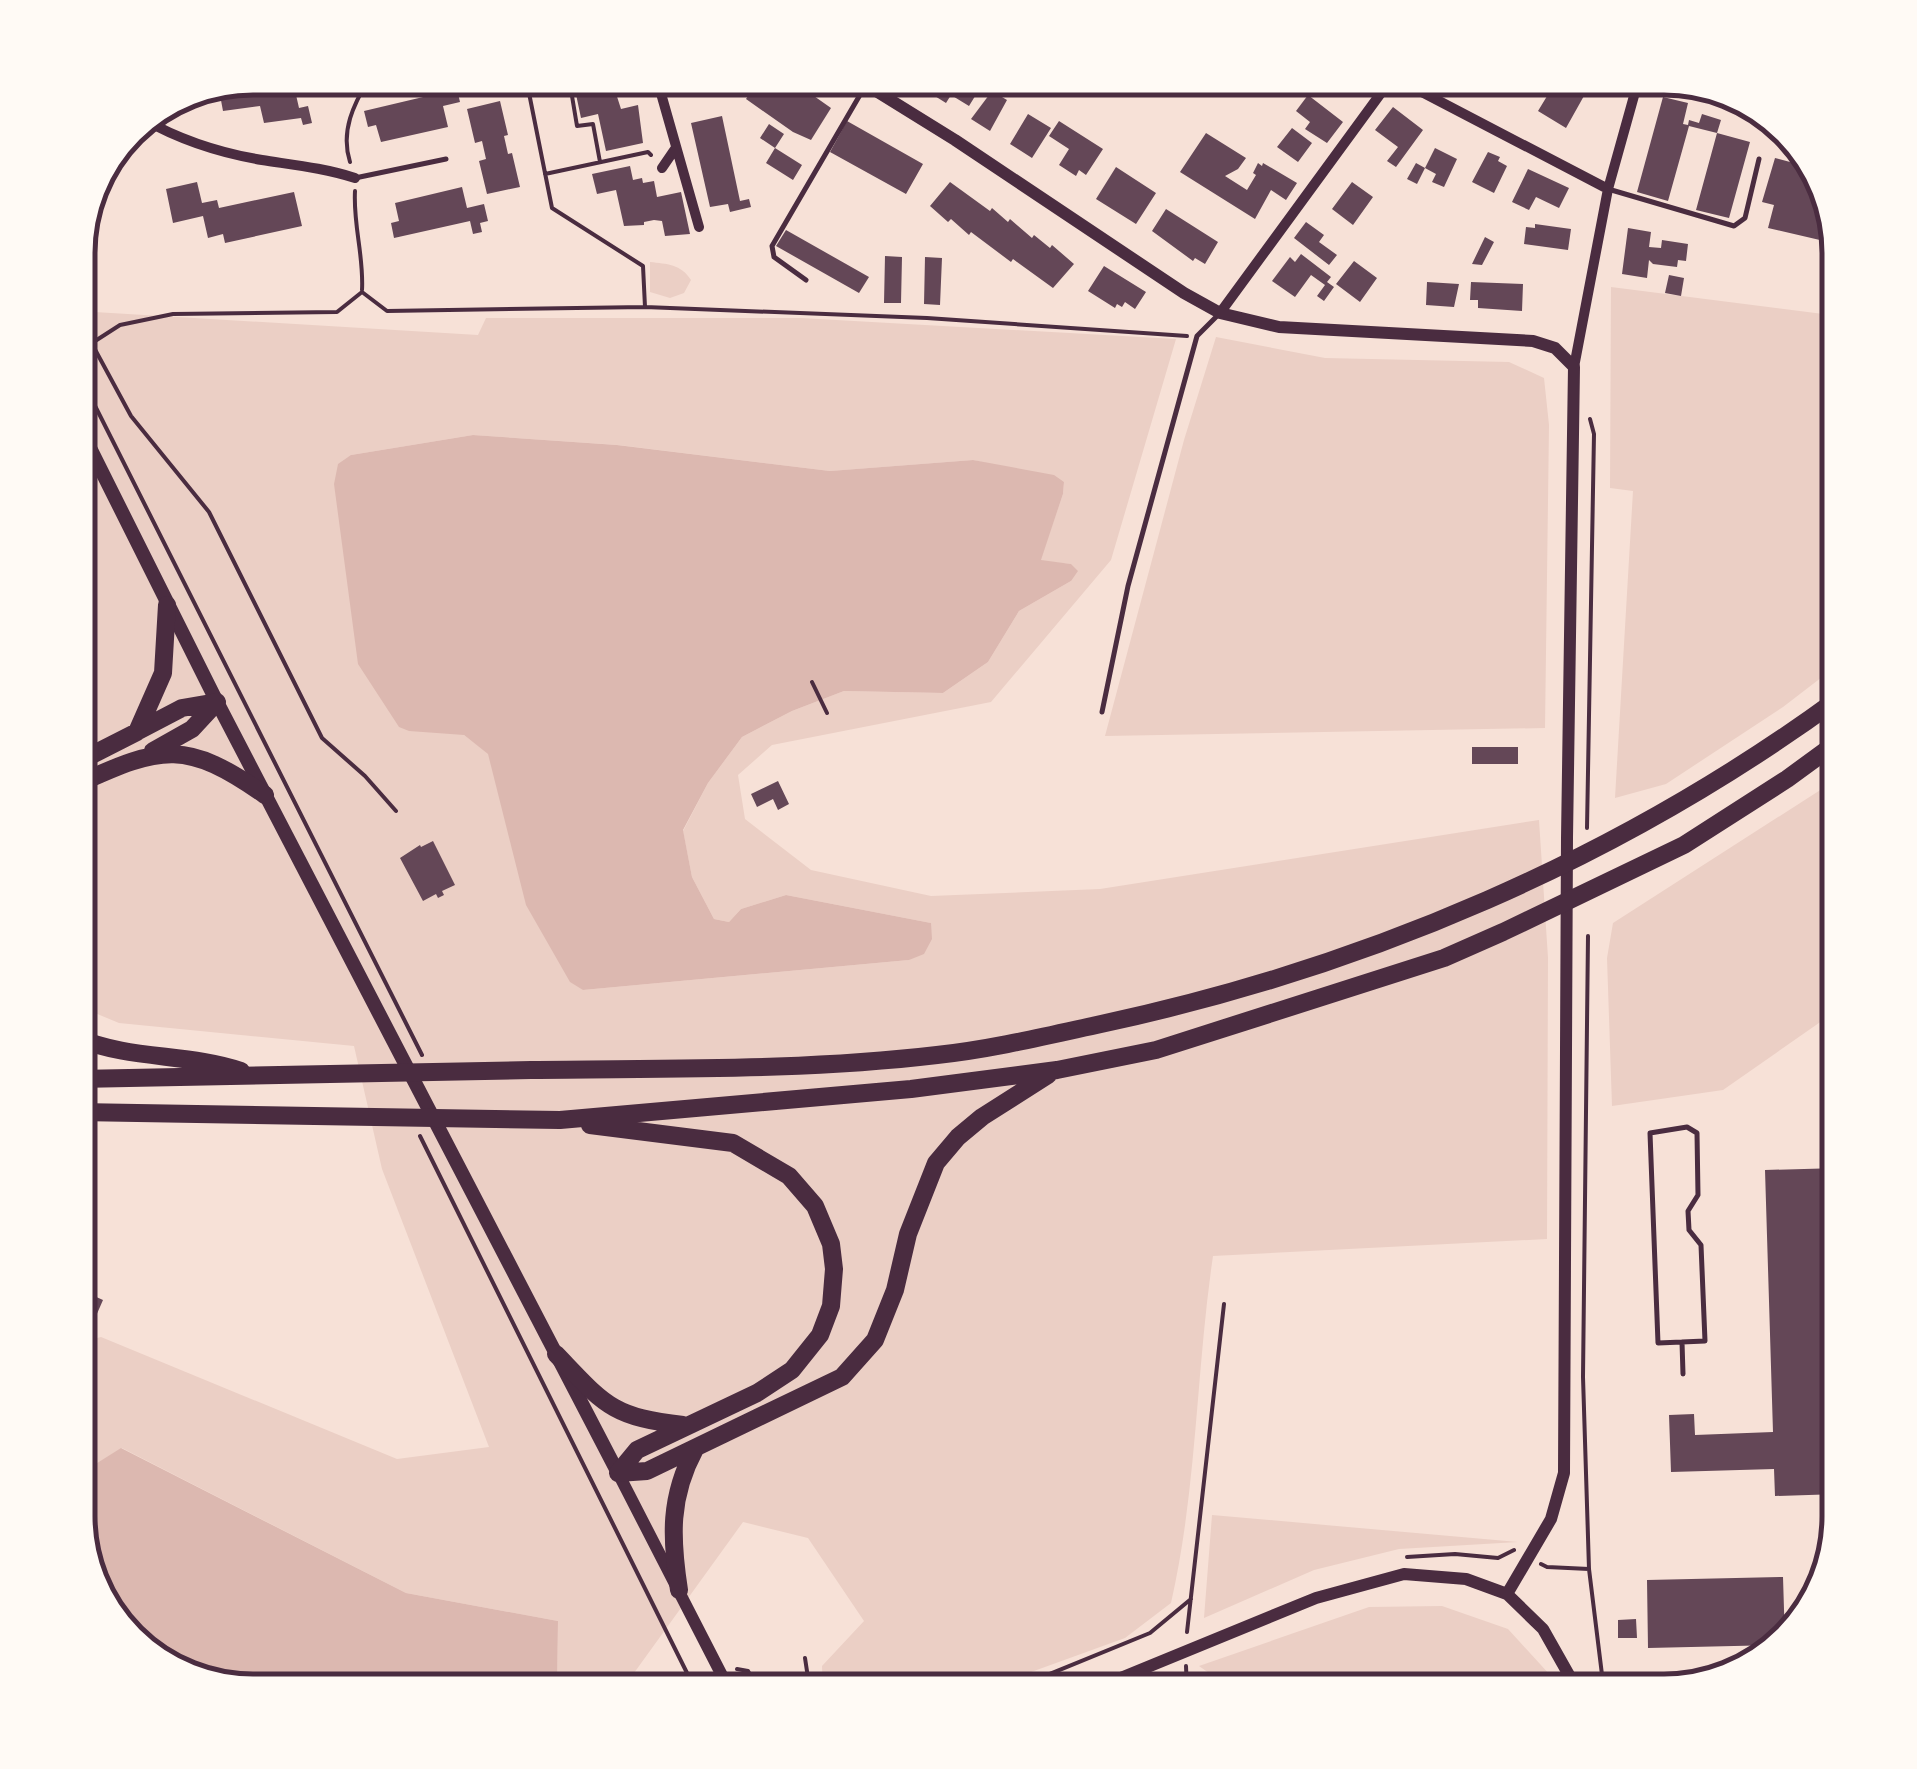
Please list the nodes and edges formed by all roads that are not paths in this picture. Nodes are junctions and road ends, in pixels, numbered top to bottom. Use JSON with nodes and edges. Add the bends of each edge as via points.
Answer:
{"nodes":[{"id":1,"x":661,"y":95,"type":"edge"},
{"id":2,"x":853,"y":95,"type":"edge"},
{"id":3,"x":880,"y":95,"type":"edge"},
{"id":4,"x":1381,"y":95,"type":"edge"},
{"id":5,"x":1427,"y":95,"type":"edge"},
{"id":6,"x":1634,"y":95,"type":"edge"},
{"id":7,"x":159,"y":127,"type":"edge"},
{"id":8,"x":675,"y":150,"type":"junction"},
{"id":9,"x":1759,"y":158,"type":"dead end"},
{"id":10,"x":446,"y":160,"type":"dead end"},
{"id":11,"x":662,"y":168,"type":"road end"},
{"id":12,"x":355,"y":178,"type":"joint"},
{"id":13,"x":1608,"y":189,"type":"junction"},
{"id":14,"x":699,"y":227,"type":"dead end"},
{"id":15,"x":806,"y":280,"type":"dead end"},
{"id":16,"x":1220,"y":313,"type":"junction"},
{"id":17,"x":1574,"y":367,"type":"junction"},
{"id":18,"x":95,"y":458,"type":"edge"},
{"id":19,"x":168,"y":605,"type":"junction"},
{"id":20,"x":216,"y":702,"type":"junction"},
{"id":21,"x":1822,"y":711,"type":"edge"},
{"id":22,"x":1102,"y":712,"type":"dead end"},
{"id":23,"x":137,"y":732,"type":"junction"},
{"id":24,"x":95,"y":753,"type":"edge"},
{"id":25,"x":1822,"y":753,"type":"edge"},
{"id":26,"x":148,"y":754,"type":"junction"},
{"id":27,"x":95,"y":777,"type":"edge"},
{"id":28,"x":266,"y":795,"type":"junction"},
{"id":29,"x":95,"y":1042,"type":"edge"},
{"id":30,"x":1057,"y":1070,"type":"junction"},
{"id":31,"x":256,"y":1076,"type":"junction"},
{"id":32,"x":95,"y":1079,"type":"edge"},
{"id":33,"x":95,"y":1112,"type":"edge"},
{"id":34,"x":560,"y":1120,"type":"junction"},
{"id":35,"x":1682,"y":1342,"type":"junction"},
{"id":36,"x":556,"y":1354,"type":"junction"},
{"id":37,"x":1683,"y":1374,"type":"dead end"},
{"id":38,"x":684,"y":1425,"type":"junction"},
{"id":39,"x":695,"y":1448,"type":"junction"},
{"id":40,"x":618,"y":1473,"type":"junction"},
{"id":41,"x":679,"y":1590,"type":"junction"},
{"id":42,"x":1507,"y":1594,"type":"junction"},
{"id":43,"x":721,"y":1674,"type":"edge"},
{"id":44,"x":1133,"y":1674,"type":"edge"},
{"id":45,"x":1568,"y":1674,"type":"edge"}],
"edges":[{"from":1,"to":8,"type":"street"},
{"from":2,"to":15,"type":"lane","via":[[772,246],[774,257]]},
{"from":3,"to":16,"type":"street"},
{"from":4,"to":16,"type":"street"},
{"from":5,"to":13,"type":"street"},
{"from":6,"to":13,"type":"street"},
{"from":7,"to":12,"type":"street","via":[[190,142]]},
{"from":8,"to":11,"type":"street"},
{"from":8,"to":14,"type":"street"},
{"from":9,"to":13,"type":"lane","via":[[1745,218],[1734,226]]},
{"from":10,"to":12,"type":"lane"},
{"from":13,"to":17,"type":"street"},
{"from":16,"to":17,"type":"street","via":[[1279,327],[1533,341],[1555,348]]},
{"from":16,"to":22,"type":"lane","via":[[1197,336],[1128,586]]},
{"from":17,"to":42,"type":"street","via":[[1564,1472],[1551,1519]]},
{"from":18,"to":19,"type":"main road"},
{"from":19,"to":20,"type":"main road"},
{"from":19,"to":23,"type":"highway","via":[[163,672]]},
{"from":20,"to":23,"type":"highway","via":[[182,708]]},
{"from":20,"to":26,"type":"highway","via":[[192,729]]},
{"from":20,"to":28,"type":"main road"},
{"from":21,"to":31,"type":"highway","via":[[1767,751],[1630,831],[1501,896],[1244,990],[936,1056],[754,1070]]},
{"from":23,"to":24,"type":"highway"},
{"from":25,"to":30,"type":"highway","via":[[1724,820],[1631,872],[1444,958],[1156,1050]]},
{"from":26,"to":27,"type":"highway"},
{"from":26,"to":28,"type":"highway","via":[[213,763]]},
{"from":28,"to":36,"type":"main road"},
{"from":29,"to":31,"type":"highway","via":[[150,1056],[208,1060]]},
{"from":30,"to":34,"type":"highway"},
{"from":30,"to":39,"type":"highway","via":[[982,1117],[936,1164],[875,1340],[842,1377]]},
{"from":31,"to":32,"type":"highway"},
{"from":33,"to":34,"type":"highway"},
{"from":34,"to":38,"type":"highway","via":[[733,1143],[789,1176],[815,1206],[832,1244],[831,1306],[820,1335],[792,1370]]},
{"from":35,"to":35,"type":"lane","via":[[1705,1341],[1701,1246],[1689,1230],[1688,1211],[1698,1195],[1697,1133],[1687,1127],[1650,1133],[1658,1343]]},
{"from":35,"to":37,"type":"lane"},
{"from":36,"to":38,"type":"highway","via":[[614,1410]]},
{"from":36,"to":40,"type":"main road"},
{"from":38,"to":40,"type":"highway","via":[[638,1450]]},
{"from":39,"to":40,"type":"highway","via":[[648,1471]]},
{"from":39,"to":41,"type":"highway","via":[[678,1489],[671,1541]]},
{"from":40,"to":41,"type":"street"},
{"from":41,"to":43,"type":"street"},
{"from":42,"to":44,"type":"street","via":[[1466,1578],[1404,1574],[1316,1598]]},
{"from":42,"to":45,"type":"street","via":[[1543,1629]]}]}
